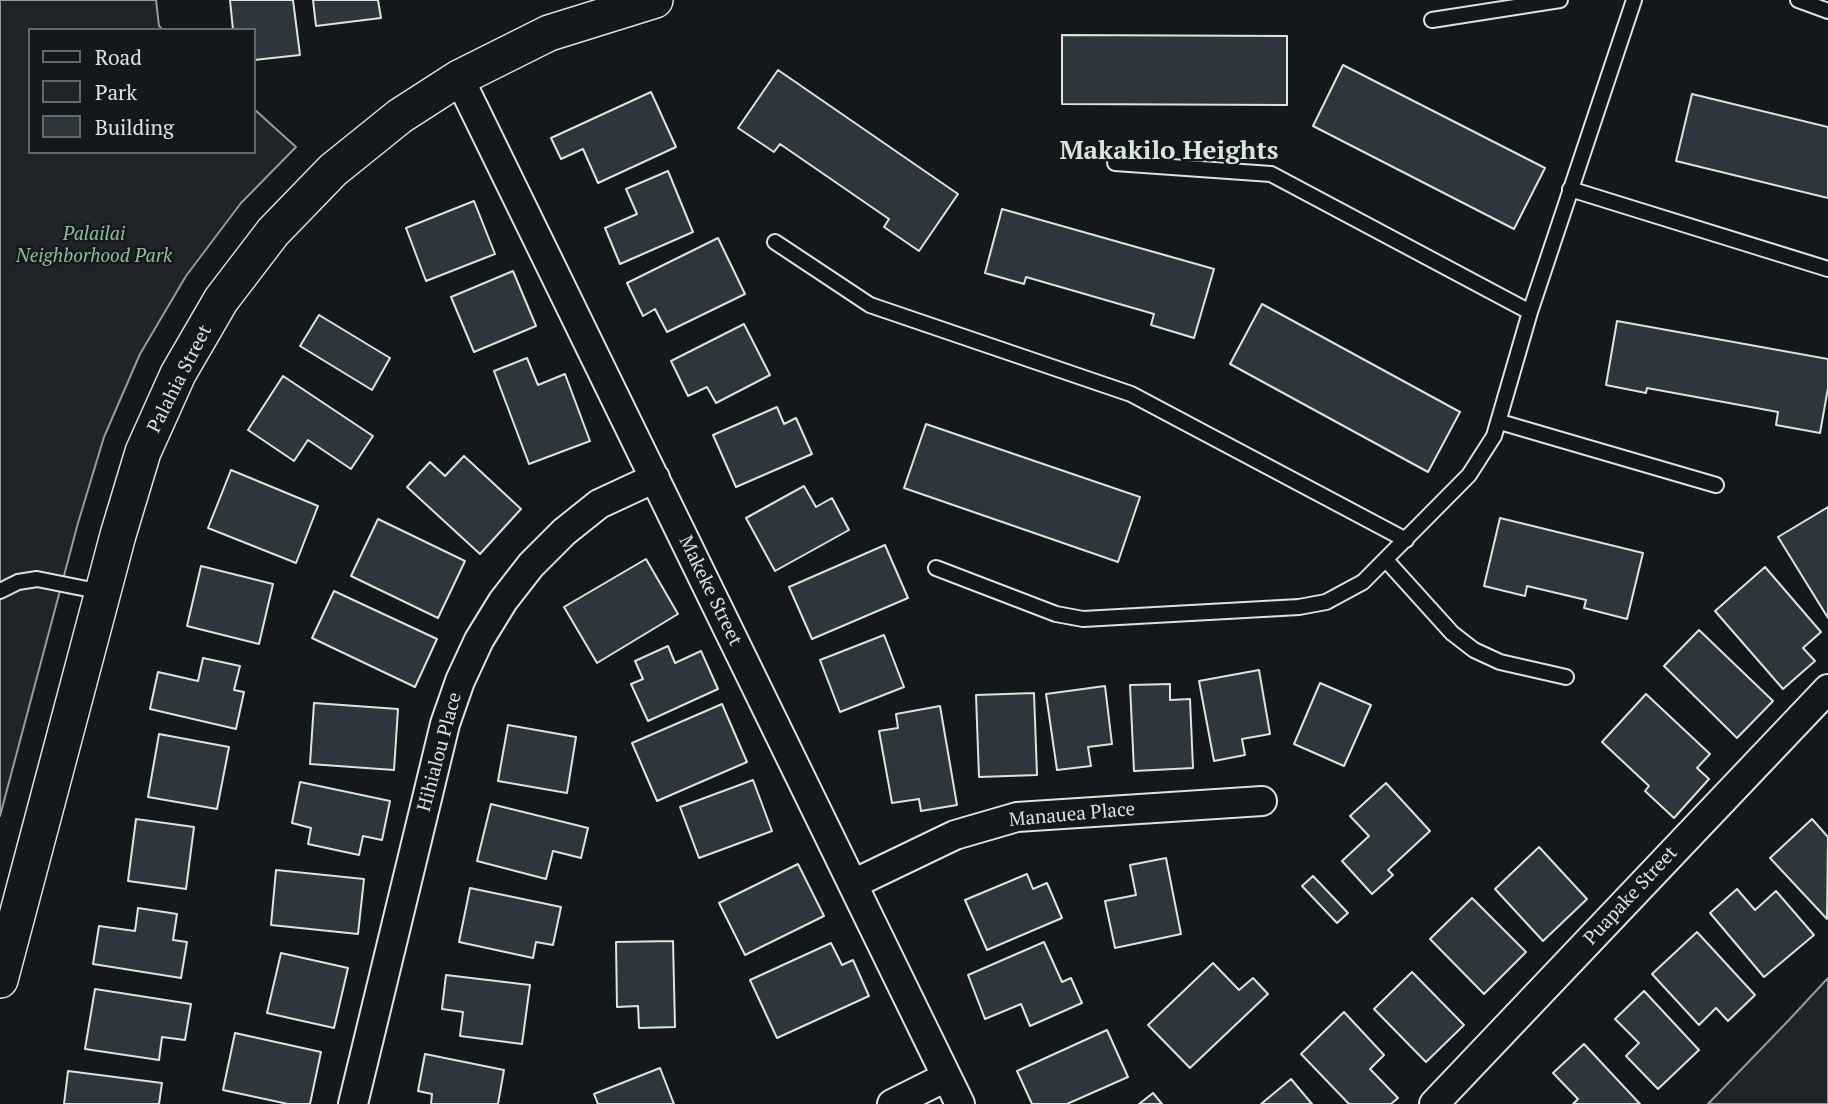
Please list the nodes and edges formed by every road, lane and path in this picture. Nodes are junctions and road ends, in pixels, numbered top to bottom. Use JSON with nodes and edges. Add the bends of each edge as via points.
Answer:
{"nodes":[{"id":1,"x":655,"y":0,"type":"edge"},
{"id":2,"x":1560,"y":0,"type":"edge"},
{"id":3,"x":1634,"y":0,"type":"edge"},
{"id":4,"x":1798,"y":0,"type":"edge"},
{"id":5,"x":1828,"y":11,"type":"edge"},
{"id":6,"x":1432,"y":20,"type":"dead end"},
{"id":7,"x":459,"y":78,"type":"junction"},
{"id":8,"x":1115,"y":163,"type":"dead end"},
{"id":9,"x":1570,"y":189,"type":"junction"},
{"id":10,"x":775,"y":242,"type":"dead end"},
{"id":11,"x":1828,"y":269,"type":"edge"},
{"id":12,"x":1530,"y":312,"type":"junction"},
{"id":13,"x":1500,"y":422,"type":"junction"},
{"id":14,"x":655,"y":478,"type":"junction"},
{"id":15,"x":1716,"y":485,"type":"dead end"},
{"id":16,"x":1406,"y":540,"type":"junction"},
{"id":17,"x":1386,"y":560,"type":"junction"},
{"id":18,"x":936,"y":568,"type":"dead end"},
{"id":19,"x":0,"y":591,"type":"edge"},
{"id":20,"x":103,"y":593,"type":"junction"},
{"id":21,"x":1566,"y":677,"type":"dead end"},
{"id":22,"x":1828,"y":689,"type":"edge"},
{"id":23,"x":1262,"y":801,"type":"dead end"},
{"id":24,"x":853,"y":884,"type":"junction"},
{"id":25,"x":0,"y":980,"type":"edge"},
{"id":26,"x":946,"y":1077,"type":"junction"},
{"id":27,"x":353,"y":1104,"type":"edge"},
{"id":28,"x":892,"y":1104,"type":"edge"},
{"id":29,"x":960,"y":1104,"type":"edge"},
{"id":30,"x":1434,"y":1104,"type":"edge"}],
"edges":[{"from":1,"to":7,"type":"street","name":"Palahia Street","via":[[549,33]]},
{"from":2,"to":6,"type":"lane"},
{"from":3,"to":9,"type":"lane"},
{"from":4,"to":5,"type":"lane"},
{"from":7,"to":14,"type":"street","name":"Makeke Street"},
{"from":7,"to":20,"type":"street","name":"Palahia Street","via":[[400,116],[333,170],[273,232],[221,300],[178,374],[143,452]]},
{"from":8,"to":12,"type":"lane","via":[[1271,174]]},
{"from":9,"to":11,"type":"lane"},
{"from":9,"to":12,"type":"lane"},
{"from":10,"to":16,"type":"lane","via":[[870,305],[1131,394]]},
{"from":12,"to":13,"type":"lane"},
{"from":13,"to":15,"type":"lane"},
{"from":13,"to":16,"type":"lane","via":[[1479,463]]},
{"from":14,"to":24,"type":"street","name":"Makeke Street"},
{"from":14,"to":27,"type":"street","name":"Hihialou Place","via":[[599,504],[564,532],[510,592],[479,640],[445,724]]},
{"from":16,"to":17,"type":"lane"},
{"from":17,"to":18,"type":"lane","via":[[1352,590],[1313,605],[1083,620]]},
{"from":17,"to":21,"type":"lane","via":[[1452,633],[1474,650],[1500,662]]},
{"from":19,"to":20,"type":"lane","via":[[37,579]]},
{"from":20,"to":25,"type":"street","name":"Palahia Street"},
{"from":22,"to":30,"type":"street","name":"Puapake Street"},
{"from":23,"to":24,"type":"street","name":"Manauea Place","via":[[1017,817],[955,835]]},
{"from":24,"to":26,"type":"street","name":"Makeke Street"},
{"from":26,"to":28,"type":"street"},
{"from":26,"to":29,"type":"street","name":"Makeke Street"}]}
